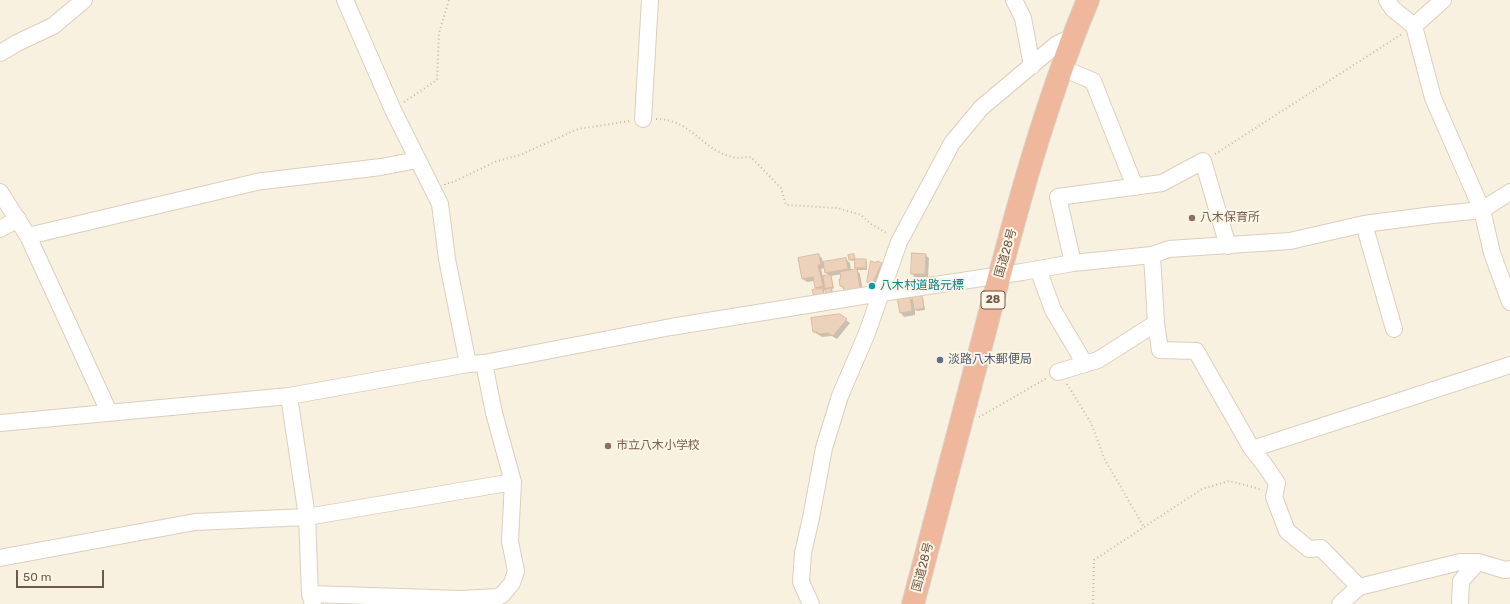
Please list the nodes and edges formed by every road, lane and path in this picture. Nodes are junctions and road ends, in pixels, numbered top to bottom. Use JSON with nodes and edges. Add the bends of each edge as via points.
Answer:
{"nodes":[{"id":1,"x":84,"y":0,"type":"edge"},
{"id":2,"x":345,"y":0,"type":"edge"},
{"id":3,"x":449,"y":0,"type":"edge"},
{"id":4,"x":650,"y":0,"type":"edge"},
{"id":5,"x":1014,"y":0,"type":"edge"},
{"id":6,"x":1088,"y":0,"type":"edge"},
{"id":7,"x":1387,"y":0,"type":"edge"},
{"id":8,"x":1443,"y":0,"type":"edge"},
{"id":9,"x":1414,"y":26,"type":"junction"},
{"id":10,"x":1073,"y":37,"type":"junction"},
{"id":11,"x":0,"y":53,"type":"edge"},
{"id":12,"x":1032,"y":66,"type":"junction"},
{"id":13,"x":1062,"y":68,"type":"junction"},
{"id":14,"x":393,"y":110,"type":"junction"},
{"id":15,"x":643,"y":119,"type":"junction"},
{"id":16,"x":417,"y":160,"type":"junction"},
{"id":17,"x":1203,"y":161,"type":"junction"},
{"id":18,"x":1135,"y":187,"type":"junction"},
{"id":19,"x":0,"y":192,"type":"edge"},
{"id":20,"x":1510,"y":192,"type":"edge"},
{"id":21,"x":440,"y":204,"type":"junction"},
{"id":22,"x":1482,"y":210,"type":"junction"},
{"id":23,"x":18,"y":219,"type":"junction"},
{"id":24,"x":1364,"y":224,"type":"junction"},
{"id":25,"x":0,"y":229,"type":"edge"},
{"id":26,"x":28,"y":236,"type":"junction"},
{"id":27,"x":899,"y":242,"type":"junction"},
{"id":28,"x":1228,"y":246,"type":"junction"},
{"id":29,"x":1152,"y":255,"type":"junction"},
{"id":30,"x":1073,"y":263,"type":"junction"},
{"id":31,"x":1038,"y":269,"type":"junction"},
{"id":32,"x":999,"y":275,"type":"junction"},
{"id":33,"x":881,"y":293,"type":"junction"},
{"id":34,"x":1510,"y":302,"type":"edge"},
{"id":35,"x":1156,"y":324,"type":"junction"},
{"id":36,"x":1394,"y":328,"type":"dead end"},
{"id":37,"x":476,"y":364,"type":"junction"},
{"id":38,"x":1085,"y":364,"type":"junction"},
{"id":39,"x":1510,"y":365,"type":"edge"},
{"id":40,"x":1058,"y":372,"type":"junction"},
{"id":41,"x":289,"y":396,"type":"junction"},
{"id":42,"x":109,"y":412,"type":"junction"},
{"id":43,"x":0,"y":423,"type":"edge"},
{"id":44,"x":960,"y":428,"type":"junction"},
{"id":45,"x":1252,"y":449,"type":"junction"},
{"id":46,"x":513,"y":482,"type":"junction"},
{"id":47,"x":1274,"y":497,"type":"junction"},
{"id":48,"x":307,"y":517,"type":"junction"},
{"id":49,"x":1144,"y":527,"type":"junction"},
{"id":50,"x":0,"y":558,"type":"edge"},
{"id":51,"x":1478,"y":562,"type":"junction"},
{"id":52,"x":1510,"y":569,"type":"edge"},
{"id":53,"x":1359,"y":587,"type":"junction"},
{"id":54,"x":312,"y":599,"type":"edge"},
{"id":55,"x":811,"y":604,"type":"edge"},
{"id":56,"x":913,"y":604,"type":"edge"},
{"id":57,"x":1093,"y":604,"type":"edge"},
{"id":58,"x":1340,"y":604,"type":"edge"},
{"id":59,"x":1460,"y":604,"type":"edge"}],
"edges":[{"from":1,"to":11,"type":"street","via":[[54,26]]},
{"from":2,"to":14,"type":"street"},
{"from":3,"to":14,"type":"path","via":[[439,33],[437,80]]},
{"from":4,"to":15,"type":"street"},
{"from":5,"to":12,"type":"street","via":[[1022,18]]},
{"from":6,"to":10,"type":"highway","name":"国道28号","number":"28"},
{"from":7,"to":9,"type":"street","via":[[1393,9]]},
{"from":8,"to":9,"type":"street"},
{"from":9,"to":17,"type":"path"},
{"from":9,"to":22,"type":"street","via":[[1433,98]]},
{"from":10,"to":12,"type":"street","via":[[1057,44]]},
{"from":10,"to":13,"type":"highway","name":"国道28号","number":"28"},
{"from":12,"to":27,"type":"street","via":[[981,108],[952,143]]},
{"from":13,"to":18,"type":"street","via":[[1093,81]]},
{"from":13,"to":32,"type":"highway","name":"国道28号","number":"28","via":[[1034,151]]},
{"from":14,"to":16,"type":"street"},
{"from":15,"to":21,"type":"path","via":[[578,129],[520,155],[497,161],[445,184]]},
{"from":15,"to":27,"type":"path","via":[[665,119],[681,124],[717,152],[734,158],[751,156],[781,188],[786,205],[838,208],[862,215]]},
{"from":16,"to":21,"type":"street"},
{"from":16,"to":26,"type":"street","via":[[381,167],[261,180]]},
{"from":17,"to":18,"type":"street","via":[[1162,183]]},
{"from":17,"to":28,"type":"street"},
{"from":18,"to":30,"type":"street","via":[[1058,197]]},
{"from":19,"to":23,"type":"street"},
{"from":20,"to":22,"type":"street"},
{"from":21,"to":37,"type":"street","via":[[447,259]]},
{"from":22,"to":24,"type":"street"},
{"from":22,"to":34,"type":"street","via":[[1492,253]]},
{"from":23,"to":25,"type":"street"},
{"from":23,"to":26,"type":"street"},
{"from":24,"to":28,"type":"street","via":[[1290,241]]},
{"from":24,"to":36,"type":"street"},
{"from":26,"to":42,"type":"street"},
{"from":27,"to":33,"type":"street"},
{"from":28,"to":29,"type":"street","via":[[1169,249]]},
{"from":29,"to":30,"type":"street"},
{"from":29,"to":35,"type":"street"},
{"from":30,"to":31,"type":"street"},
{"from":31,"to":32,"type":"street"},
{"from":31,"to":38,"type":"street","via":[[1053,310]]},
{"from":32,"to":33,"type":"street"},
{"from":32,"to":44,"type":"highway","name":"国道28号","number":"28"},
{"from":33,"to":37,"type":"street","via":[[671,327]]},
{"from":33,"to":55,"type":"street","via":[[840,396],[824,448],[803,553],[801,582]]},
{"from":35,"to":38,"type":"street","via":[[1098,360]]},
{"from":35,"to":45,"type":"street","via":[[1160,350],[1196,351]]},
{"from":37,"to":41,"type":"street"},
{"from":37,"to":46,"type":"street","via":[[494,413]]},
{"from":38,"to":40,"type":"street"},
{"from":39,"to":45,"type":"street"},
{"from":40,"to":44,"type":"path"},
{"from":40,"to":49,"type":"path","via":[[1091,423],[1105,460]]},
{"from":41,"to":42,"type":"street"},
{"from":41,"to":48,"type":"street"},
{"from":42,"to":43,"type":"street"},
{"from":44,"to":56,"type":"highway","name":"国道28号","number":"28"},
{"from":45,"to":47,"type":"street","via":[[1277,483]]},
{"from":46,"to":48,"type":"street"},
{"from":46,"to":54,"type":"street","via":[[510,541],[516,571],[512,583],[502,595],[461,599]]},
{"from":47,"to":49,"type":"path","via":[[1258,488],[1229,480],[1202,489]]},
{"from":47,"to":53,"type":"street","via":[[1286,532],[1309,549],[1321,548]]},
{"from":48,"to":50,"type":"street","via":[[195,522]]},
{"from":48,"to":54,"type":"street"},
{"from":49,"to":57,"type":"path","via":[[1094,560]]},
{"from":51,"to":52,"type":"street","via":[[1505,570]]},
{"from":51,"to":53,"type":"street","via":[[1460,562]]},
{"from":51,"to":59,"type":"street","via":[[1461,581]]},
{"from":53,"to":58,"type":"street"}]}
